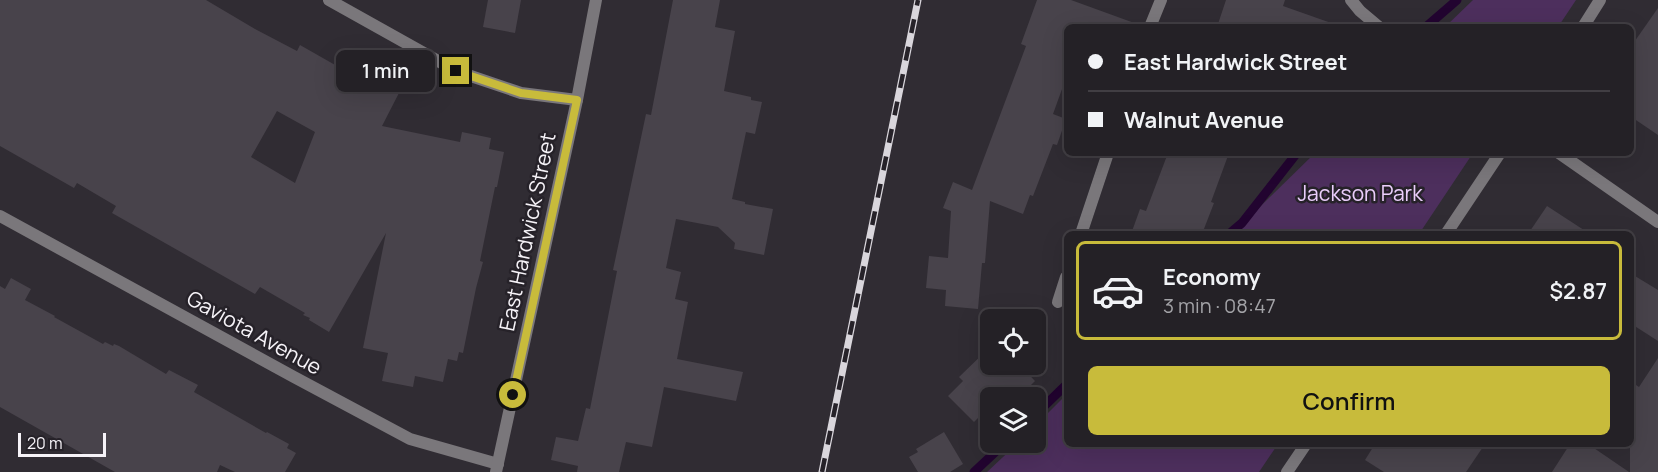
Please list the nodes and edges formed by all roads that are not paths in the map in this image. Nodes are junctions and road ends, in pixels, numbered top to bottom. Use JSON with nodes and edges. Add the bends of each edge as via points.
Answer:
{"nodes":[{"id":1,"x":329,"y":0,"type":"edge"},
{"id":2,"x":596,"y":0,"type":"edge"},
{"id":3,"x":1161,"y":0,"type":"edge"},
{"id":4,"x":1351,"y":0,"type":"edge"},
{"id":5,"x":1600,"y":0,"type":"edge"},
{"id":6,"x":1151,"y":24,"type":"edge"},
{"id":7,"x":1375,"y":24,"type":"edge"},
{"id":8,"x":1584,"y":24,"type":"edge"},
{"id":9,"x":577,"y":100,"type":"junction"},
{"id":10,"x":1107,"y":156,"type":"edge"},
{"id":11,"x":1498,"y":156,"type":"edge"},
{"id":12,"x":1563,"y":156,"type":"edge"},
{"id":13,"x":0,"y":216,"type":"edge"},
{"id":14,"x":1658,"y":222,"type":"edge"},
{"id":15,"x":1082,"y":231,"type":"edge"},
{"id":16,"x":1448,"y":231,"type":"edge"},
{"id":17,"x":1064,"y":283,"type":"edge"},
{"id":18,"x":1058,"y":302,"type":"dead end"},
{"id":19,"x":1304,"y":447,"type":"edge"},
{"id":20,"x":497,"y":468,"type":"edge"},
{"id":21,"x":1287,"y":472,"type":"edge"}],
"edges":[{"from":1,"to":9,"type":"street","via":[[456,71],[521,93]]},
{"from":2,"to":9,"type":"street","name":"East Hardwick Street"},
{"from":3,"to":6,"type":"street"},
{"from":4,"to":7,"type":"street"},
{"from":5,"to":8,"type":"street"},
{"from":9,"to":20,"type":"street","name":"East Hardwick Street"},
{"from":10,"to":15,"type":"street"},
{"from":11,"to":16,"type":"street"},
{"from":12,"to":14,"type":"street"},
{"from":13,"to":20,"type":"street","name":"Gaviota Avenue","via":[[410,439]]},
{"from":17,"to":18,"type":"street"},
{"from":19,"to":21,"type":"street"}]}
